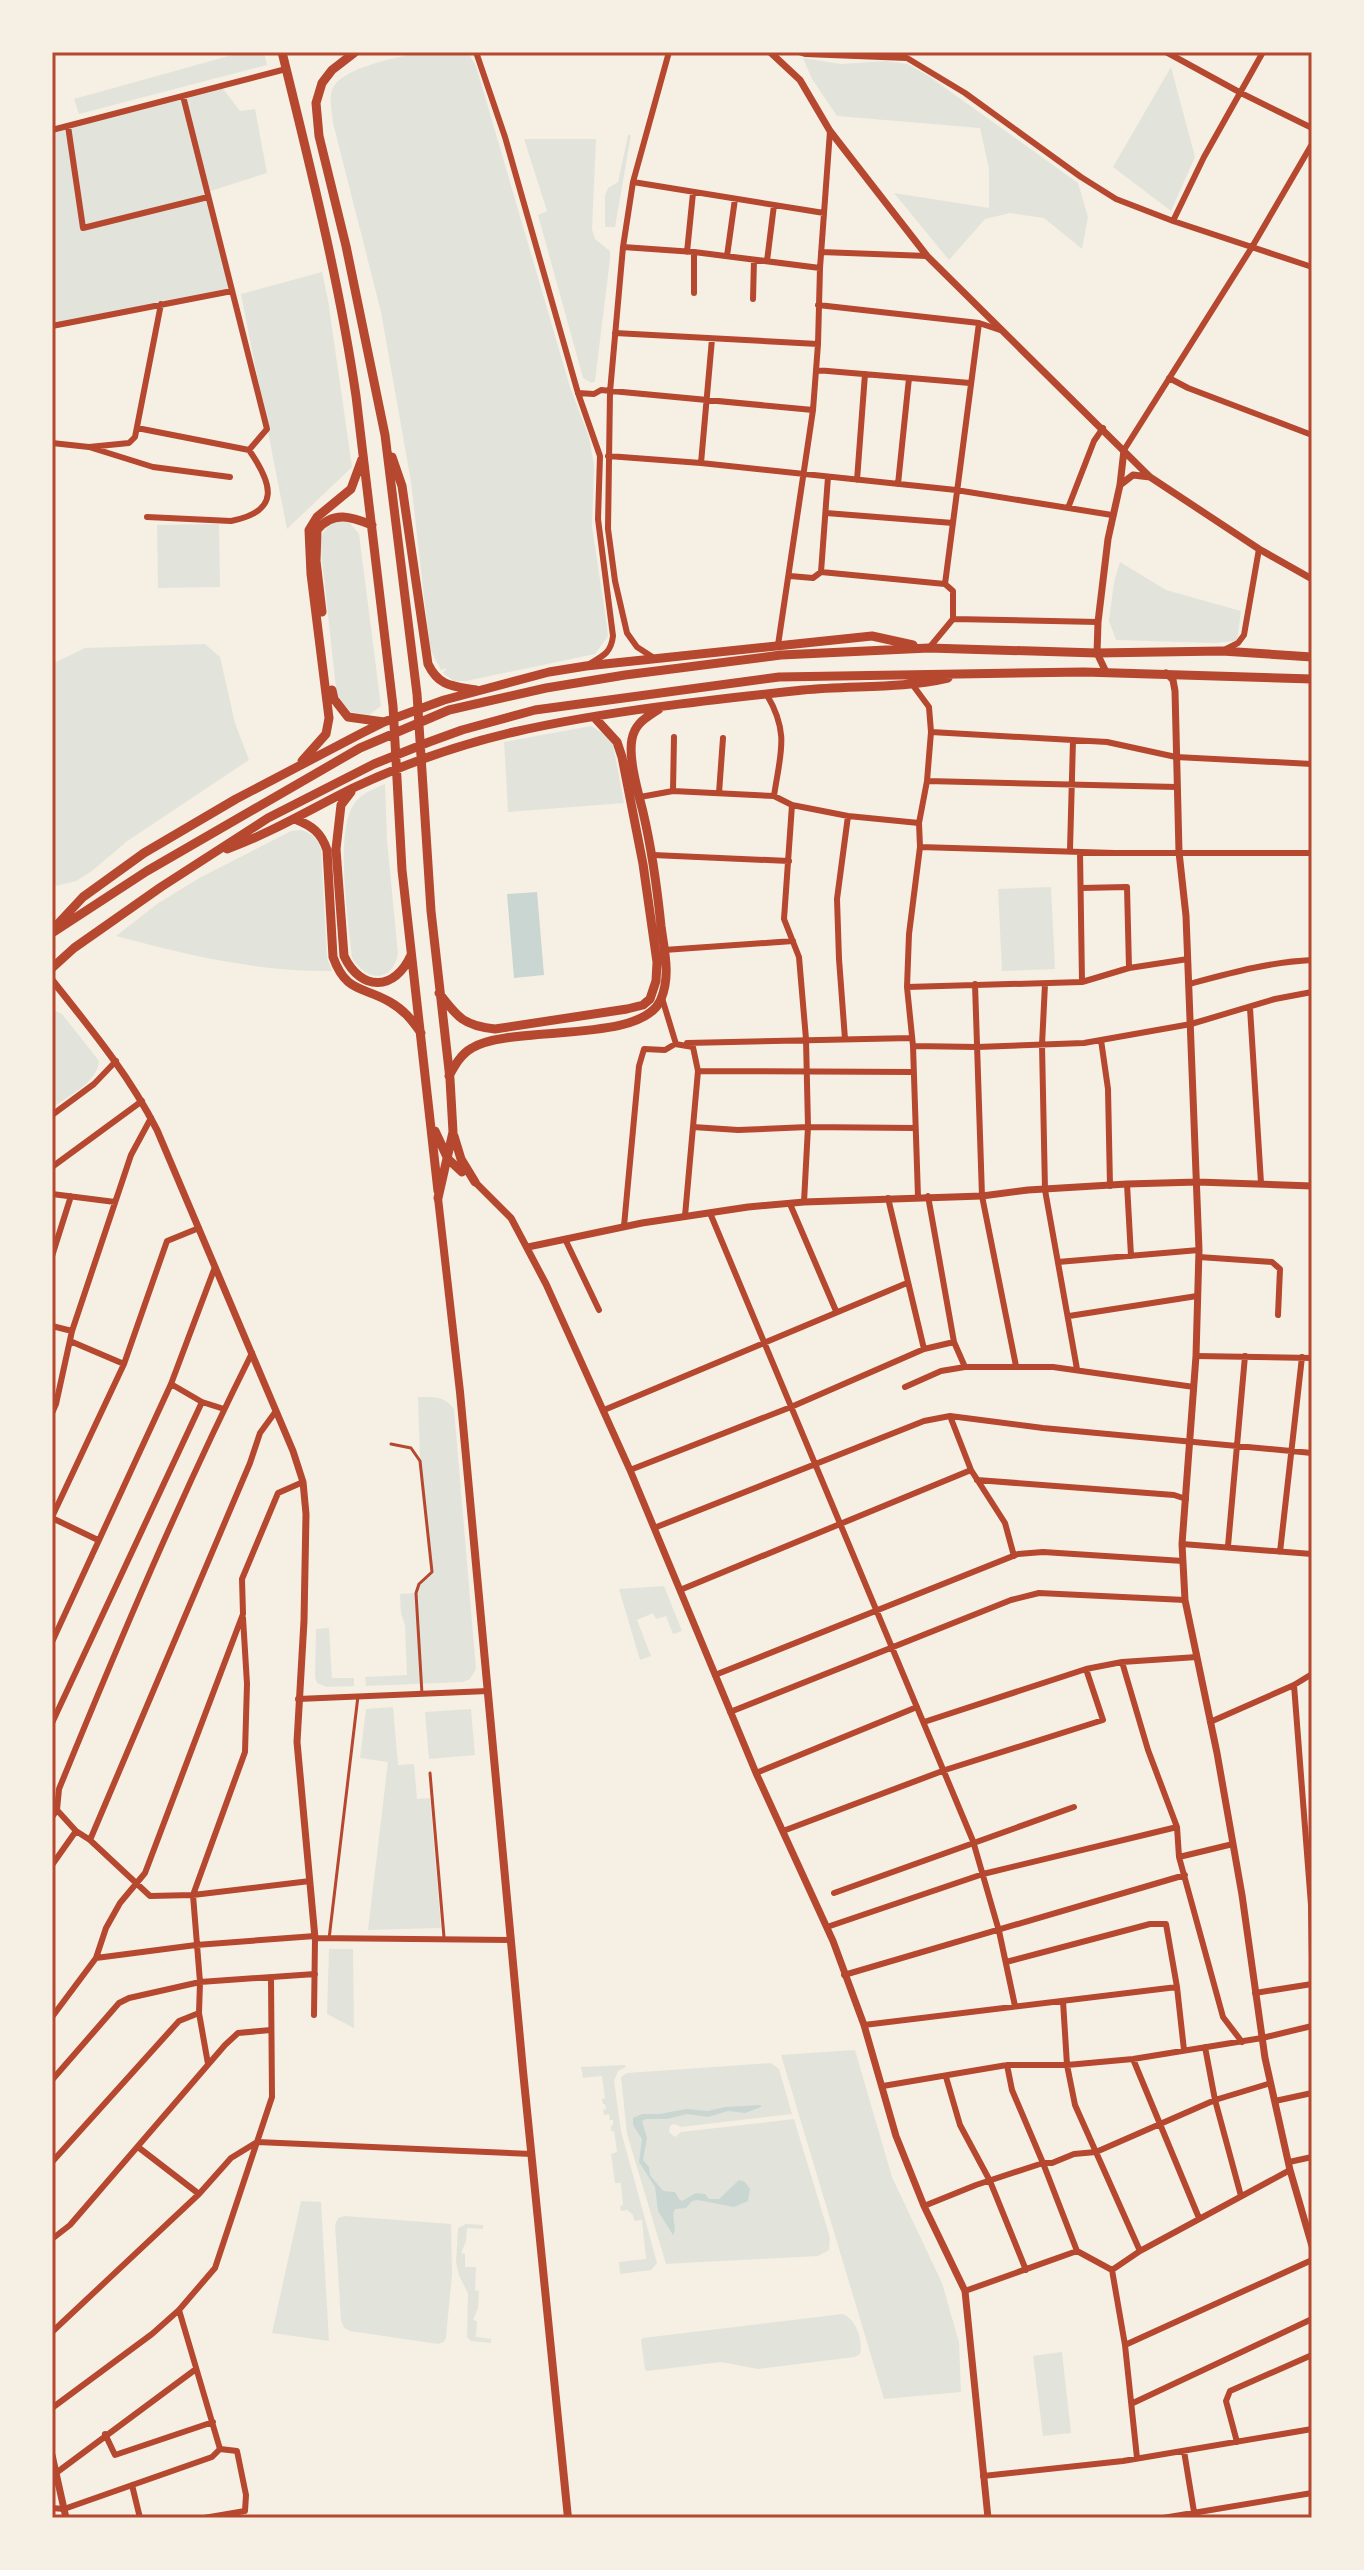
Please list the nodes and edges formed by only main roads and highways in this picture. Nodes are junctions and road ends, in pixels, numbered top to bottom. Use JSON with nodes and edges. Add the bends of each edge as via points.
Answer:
{"nodes":[{"id":1,"x":282,"y":52,"type":"edge"},
{"id":2,"x":348,"y":52,"type":"edge"},
{"id":3,"x":356,"y":52,"type":"edge"},
{"id":4,"x":385,"y":435,"type":"junction"},
{"id":5,"x":363,"y":456,"type":"junction"},
{"id":6,"x":372,"y":525,"type":"junction"},
{"id":7,"x":929,"y":648,"type":"junction"},
{"id":8,"x":1312,"y":657,"type":"edge"},
{"id":9,"x":965,"y":674,"type":"junction"},
{"id":10,"x":1312,"y":679,"type":"edge"},
{"id":11,"x":479,"y":690,"type":"junction"},
{"id":12,"x":660,"y":708,"type":"junction"},
{"id":13,"x":595,"y":718,"type":"junction"},
{"id":14,"x":384,"y":722,"type":"junction"},
{"id":15,"x":295,"y":768,"type":"junction"},
{"id":16,"x":354,"y":788,"type":"junction"},
{"id":17,"x":295,"y":819,"type":"junction"},
{"id":18,"x":212,"y":854,"type":"junction"},
{"id":19,"x":52,"y":932,"type":"edge"},
{"id":20,"x":413,"y":952,"type":"junction"},
{"id":21,"x":52,"y":968,"type":"edge"},
{"id":22,"x":438,"y":991,"type":"junction"},
{"id":23,"x":422,"y":1033,"type":"junction"},
{"id":24,"x":449,"y":1076,"type":"junction"},
{"id":25,"x":431,"y":1120,"type":"junction"},
{"id":26,"x":453,"y":1132,"type":"junction"},
{"id":27,"x":448,"y":1159,"type":"junction"},
{"id":28,"x":462,"y":1172,"type":"junction"},
{"id":29,"x":443,"y":1183,"type":"junction"},
{"id":30,"x":438,"y":1198,"type":"junction"},
{"id":31,"x":568,"y":2518,"type":"edge"}],
"edges":[{"from":1,"to":5,"type":"main road","via":[[349,346]]},
{"from":2,"to":3,"type":"main road"},
{"from":3,"to":4,"type":"main road","via":[[332,70],[316,103]]},
{"from":4,"to":11,"type":"main road","via":[[402,486],[428,664],[446,685]]},
{"from":4,"to":22,"type":"main road","via":[[417,694]]},
{"from":5,"to":6,"type":"main road"},
{"from":5,"to":15,"type":"main road","via":[[351,489],[309,530],[329,718],[326,734]]},
{"from":6,"to":14,"type":"main road","via":[[348,516],[324,522],[317,530],[316,561],[334,699],[348,717]]},
{"from":6,"to":20,"type":"main road"},
{"from":7,"to":8,"type":"main road"},
{"from":7,"to":11,"type":"main road","via":[[872,636],[586,666]]},
{"from":7,"to":19,"type":"main road","via":[[781,655],[625,675],[449,710],[360,748]]},
{"from":9,"to":10,"type":"main road","via":[[1106,672]]},
{"from":9,"to":12,"type":"main road","via":[[912,684],[804,690]]},
{"from":9,"to":18,"type":"main road","via":[[779,677],[535,710],[462,730],[374,764],[268,818]]},
{"from":11,"to":14,"type":"main road"},
{"from":12,"to":13,"type":"main road"},
{"from":12,"to":24,"type":"main road","via":[[637,724],[631,741],[653,855],[667,976],[662,998],[655,1010],[636,1021],[473,1047]]},
{"from":13,"to":16,"type":"main road","via":[[467,743]]},
{"from":13,"to":22,"type":"main road","via":[[617,742],[643,864],[657,962],[650,999],[627,1009],[495,1029],[461,1020]]},
{"from":14,"to":15,"type":"main road"},
{"from":15,"to":19,"type":"main road","via":[[144,853],[83,897]]},
{"from":16,"to":17,"type":"main road"},
{"from":16,"to":20,"type":"main road","via":[[341,805],[337,827],[344,956],[351,971],[378,983],[405,969]]},
{"from":17,"to":18,"type":"main road"},
{"from":17,"to":23,"type":"main road","via":[[323,836],[327,850],[338,970],[356,989],[406,1012]]},
{"from":18,"to":21,"type":"main road"},
{"from":20,"to":23,"type":"main road"},
{"from":22,"to":24,"type":"main road"},
{"from":23,"to":25,"type":"main road"},
{"from":24,"to":26,"type":"main road"},
{"from":25,"to":27,"type":"main road"},
{"from":25,"to":30,"type":"main road"},
{"from":26,"to":27,"type":"main road"},
{"from":26,"to":28,"type":"main road","via":[[475,1182]]},
{"from":27,"to":28,"type":"main road"},
{"from":27,"to":29,"type":"main road"},
{"from":28,"to":29,"type":"main road","via":[[451,1172]]},
{"from":29,"to":30,"type":"main road"},
{"from":30,"to":31,"type":"main road"}]}
